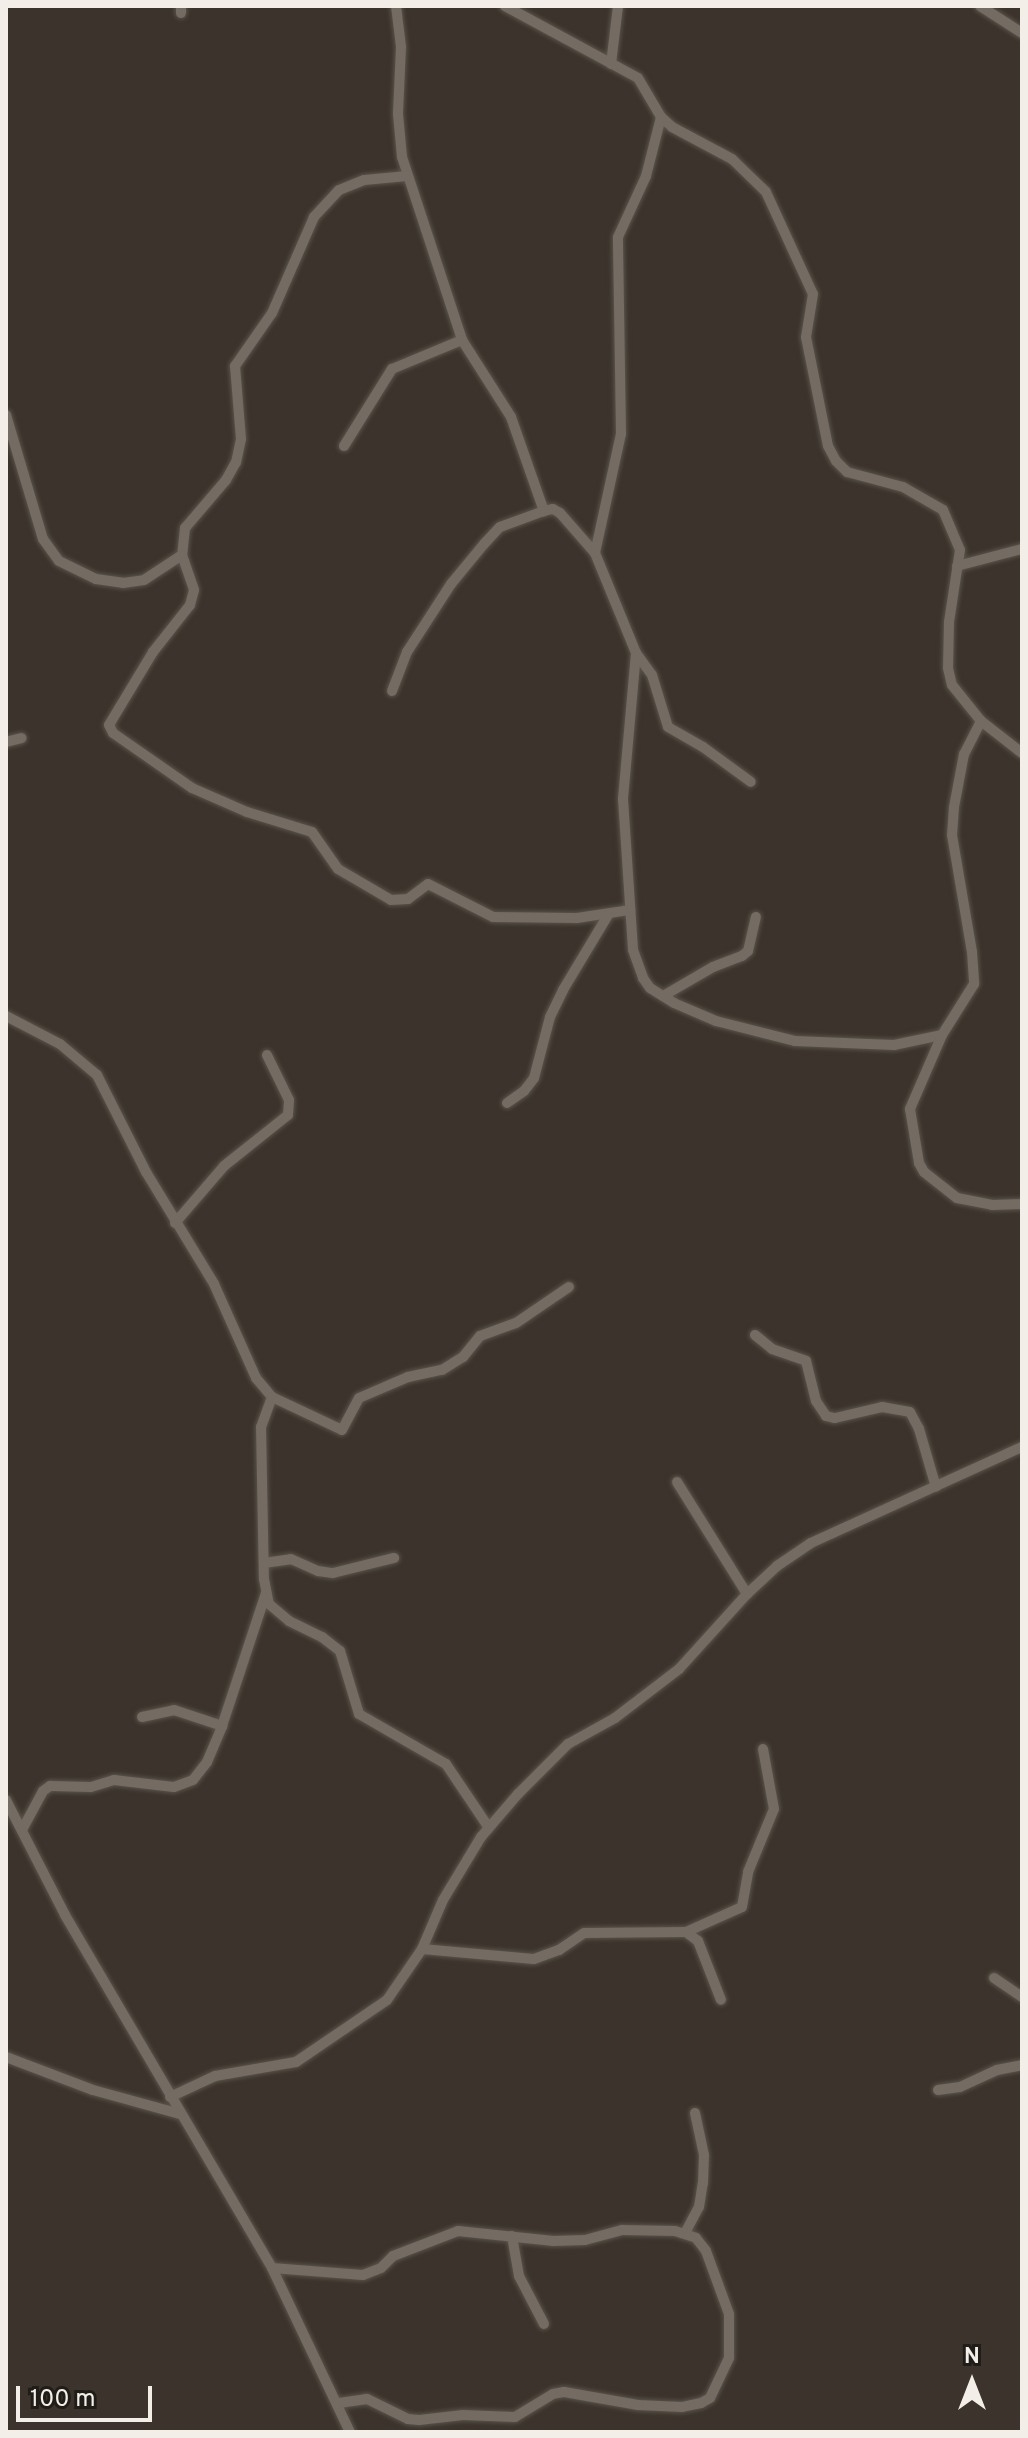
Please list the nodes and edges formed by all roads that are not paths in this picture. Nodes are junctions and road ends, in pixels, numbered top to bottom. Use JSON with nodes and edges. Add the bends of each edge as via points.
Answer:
{"nodes":[{"id":1,"x":396,"y":6,"type":"edge"},
{"id":2,"x":505,"y":6,"type":"edge"},
{"id":3,"x":618,"y":6,"type":"edge"},
{"id":4,"x":980,"y":6,"type":"edge"},
{"id":5,"x":1022,"y":33,"type":"edge"},
{"id":6,"x":611,"y":64,"type":"junction"},
{"id":7,"x":661,"y":117,"type":"junction"},
{"id":8,"x":407,"y":176,"type":"junction"},
{"id":9,"x":462,"y":340,"type":"junction"},
{"id":10,"x":6,"y":415,"type":"edge"},
{"id":11,"x":344,"y":446,"type":"dead end"},
{"id":12,"x":544,"y":511,"type":"junction"},
{"id":13,"x":1022,"y":549,"type":"edge"},
{"id":14,"x":595,"y":553,"type":"junction"},
{"id":15,"x":182,"y":555,"type":"junction"},
{"id":16,"x":957,"y":566,"type":"junction"},
{"id":17,"x":636,"y":653,"type":"junction"},
{"id":18,"x":392,"y":691,"type":"dead end"},
{"id":19,"x":981,"y":721,"type":"junction"},
{"id":20,"x":22,"y":738,"type":"dead end"},
{"id":21,"x":6,"y":742,"type":"edge"},
{"id":22,"x":1022,"y":753,"type":"edge"},
{"id":23,"x":751,"y":782,"type":"dead end"},
{"id":24,"x":630,"y":910,"type":"junction"},
{"id":25,"x":608,"y":915,"type":"junction"},
{"id":26,"x":756,"y":917,"type":"dead end"},
{"id":27,"x":663,"y":996,"type":"junction"},
{"id":28,"x":6,"y":1016,"type":"edge"},
{"id":29,"x":942,"y":1035,"type":"junction"},
{"id":30,"x":267,"y":1055,"type":"dead end"},
{"id":31,"x":507,"y":1103,"type":"dead end"},
{"id":32,"x":1022,"y":1204,"type":"edge"},
{"id":33,"x":175,"y":1223,"type":"junction"},
{"id":34,"x":569,"y":1287,"type":"dead end"},
{"id":35,"x":755,"y":1335,"type":"dead end"},
{"id":36,"x":272,"y":1397,"type":"junction"},
{"id":37,"x":1022,"y":1447,"type":"edge"},
{"id":38,"x":677,"y":1482,"type":"dead end"},
{"id":39,"x":936,"y":1487,"type":"junction"},
{"id":40,"x":394,"y":1558,"type":"dead end"},
{"id":41,"x":264,"y":1563,"type":"junction"},
{"id":42,"x":266,"y":1593,"type":"junction"},
{"id":43,"x":747,"y":1594,"type":"junction"},
{"id":44,"x":142,"y":1717,"type":"dead end"},
{"id":45,"x":222,"y":1726,"type":"junction"},
{"id":46,"x":763,"y":1749,"type":"dead end"},
{"id":47,"x":6,"y":1800,"type":"edge"},
{"id":48,"x":489,"y":1828,"type":"junction"},
{"id":49,"x":22,"y":1830,"type":"junction"},
{"id":50,"x":686,"y":1932,"type":"junction"},
{"id":51,"x":422,"y":1949,"type":"junction"},
{"id":52,"x":994,"y":1978,"type":"dead end"},
{"id":53,"x":1022,"y":1997,"type":"edge"},
{"id":54,"x":721,"y":2000,"type":"dead end"},
{"id":55,"x":7,"y":2061,"type":"edge"},
{"id":56,"x":1022,"y":2065,"type":"edge"},
{"id":57,"x":938,"y":2090,"type":"dead end"},
{"id":58,"x":170,"y":2097,"type":"junction"},
{"id":59,"x":695,"y":2113,"type":"dead end"},
{"id":60,"x":180,"y":2114,"type":"junction"},
{"id":61,"x":685,"y":2233,"type":"junction"},
{"id":62,"x":512,"y":2236,"type":"junction"},
{"id":63,"x":272,"y":2268,"type":"junction"},
{"id":64,"x":544,"y":2324,"type":"dead end"},
{"id":65,"x":337,"y":2403,"type":"junction"},
{"id":66,"x":350,"y":2432,"type":"edge"}],
"edges":[{"from":1,"to":8,"type":"street","via":[[401,47],[399,134]]},
{"from":2,"to":6,"type":"street"},
{"from":3,"to":6,"type":"street"},
{"from":4,"to":5,"type":"street"},
{"from":6,"to":7,"type":"street","via":[[638,78]]},
{"from":7,"to":14,"type":"street","via":[[646,176],[623,222],[615,254],[621,434]]},
{"from":7,"to":16,"type":"street","via":[[732,159],[766,192],[813,294],[806,337],[828,446],[847,472],[903,487],[943,510],[960,550]]},
{"from":8,"to":9,"type":"street"},
{"from":8,"to":15,"type":"street","via":[[364,180],[339,190],[314,217],[272,313],[240,353],[235,366],[241,439],[236,462],[185,528]]},
{"from":9,"to":11,"type":"street","via":[[392,369]]},
{"from":9,"to":12,"type":"street","via":[[511,417]]},
{"from":10,"to":15,"type":"street","via":[[43,539],[59,561],[96,579],[123,583],[144,580]]},
{"from":12,"to":14,"type":"street","via":[[560,513]]},
{"from":12,"to":18,"type":"street","via":[[500,527],[484,544],[407,652]]},
{"from":13,"to":16,"type":"street"},
{"from":14,"to":17,"type":"street"},
{"from":15,"to":25,"type":"street","via":[[194,590],[190,605],[110,718],[113,733],[207,796],[315,833],[338,869],[391,900],[408,899],[428,884],[493,917]]},
{"from":16,"to":19,"type":"street","via":[[948,668],[952,685]]},
{"from":17,"to":23,"type":"street","via":[[652,675],[668,727]]},
{"from":17,"to":24,"type":"street","via":[[623,799]]},
{"from":19,"to":22,"type":"street"},
{"from":19,"to":29,"type":"street","via":[[964,754],[952,835],[974,984]]},
{"from":20,"to":21,"type":"street"},
{"from":24,"to":25,"type":"street"},
{"from":24,"to":27,"type":"street","via":[[638,967],[650,988]]},
{"from":25,"to":31,"type":"street","via":[[550,1017],[534,1078]]},
{"from":26,"to":27,"type":"street","via":[[748,951]]},
{"from":27,"to":29,"type":"street","via":[[716,1021],[795,1041],[894,1045]]},
{"from":28,"to":33,"type":"street","via":[[60,1044],[97,1075]]},
{"from":29,"to":32,"type":"street","via":[[911,1099],[919,1163],[957,1198]]},
{"from":30,"to":33,"type":"street","via":[[289,1100],[288,1115],[224,1166]]},
{"from":33,"to":36,"type":"street","via":[[214,1284],[256,1378]]},
{"from":34,"to":36,"type":"street","via":[[516,1323],[480,1336],[454,1364],[359,1398],[342,1430]]},
{"from":35,"to":39,"type":"street","via":[[772,1349],[806,1361],[816,1401],[826,1416],[882,1407],[910,1412]]},
{"from":36,"to":41,"type":"street","via":[[261,1427]]},
{"from":37,"to":39,"type":"street"},
{"from":38,"to":43,"type":"street"},
{"from":39,"to":43,"type":"street","via":[[811,1543]]},
{"from":40,"to":41,"type":"street","via":[[333,1573],[291,1559]]},
{"from":41,"to":42,"type":"street"},
{"from":42,"to":45,"type":"street"},
{"from":42,"to":48,"type":"street","via":[[282,1616],[340,1651],[359,1714],[446,1764]]},
{"from":43,"to":48,"type":"street","via":[[679,1669],[615,1718],[568,1744]]},
{"from":44,"to":45,"type":"street","via":[[174,1710]]},
{"from":45,"to":49,"type":"street","via":[[207,1762],[182,1786],[114,1780],[91,1787],[50,1786]]},
{"from":46,"to":50,"type":"street","via":[[774,1809],[748,1872],[742,1907]]},
{"from":47,"to":49,"type":"street"},
{"from":48,"to":51,"type":"street","via":[[450,1886]]},
{"from":49,"to":58,"type":"street","via":[[54,1896]]},
{"from":50,"to":51,"type":"street","via":[[584,1933],[534,1959]]},
{"from":50,"to":54,"type":"street","via":[[698,1941]]},
{"from":51,"to":58,"type":"street","via":[[387,2000],[316,2051],[282,2067],[215,2076]]},
{"from":52,"to":53,"type":"street"},
{"from":55,"to":60,"type":"street"},
{"from":56,"to":57,"type":"street"},
{"from":58,"to":60,"type":"street"},
{"from":59,"to":61,"type":"street","via":[[704,2155],[703,2183],[699,2207]]},
{"from":60,"to":63,"type":"street"},
{"from":61,"to":62,"type":"street","via":[[622,2230],[585,2240],[553,2241]]},
{"from":61,"to":65,"type":"street","via":[[706,2251],[729,2314],[729,2358],[710,2398],[701,2403],[638,2405],[564,2392],[515,2417],[419,2420],[367,2399]]},
{"from":62,"to":63,"type":"street","via":[[451,2232],[363,2275]]},
{"from":62,"to":64,"type":"street","via":[[519,2276]]},
{"from":63,"to":65,"type":"street"},
{"from":65,"to":66,"type":"street"}]}
